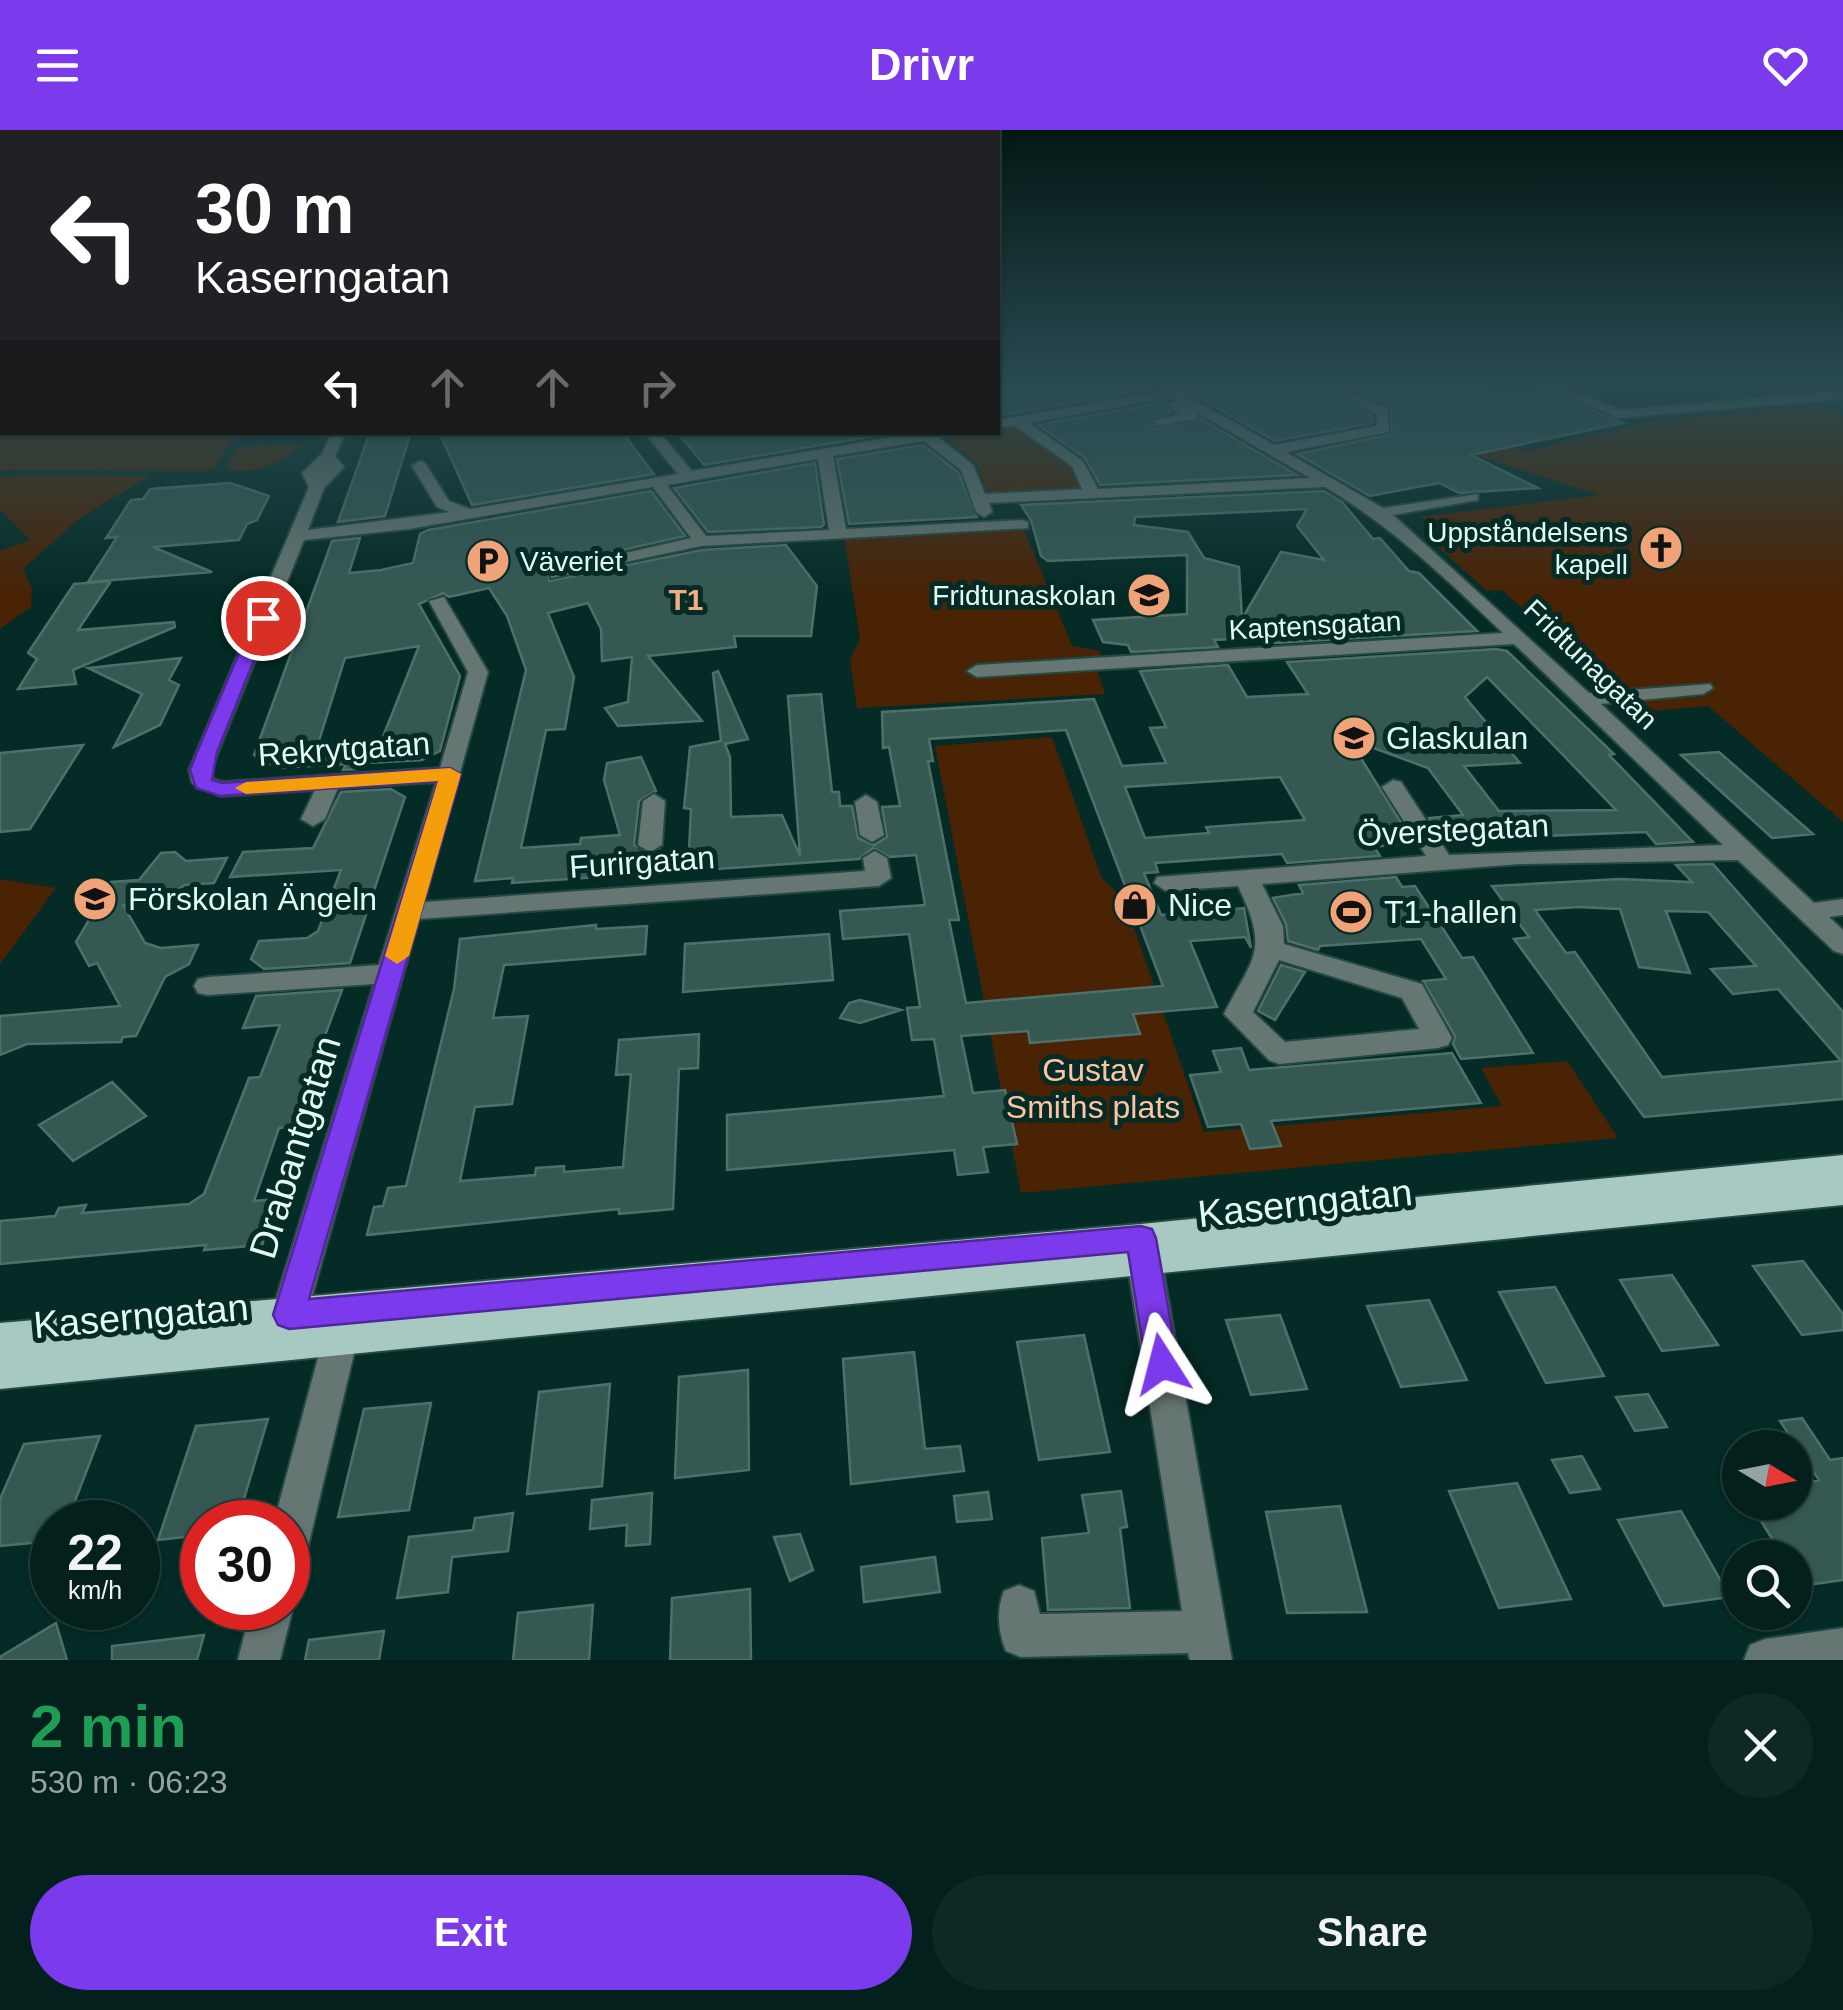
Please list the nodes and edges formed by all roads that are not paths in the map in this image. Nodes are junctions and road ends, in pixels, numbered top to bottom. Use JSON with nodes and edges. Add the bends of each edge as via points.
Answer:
{"nodes":[{"id":1,"x":328,"y":455,"type":"edge"},
{"id":2,"x":671,"y":455,"type":"edge"},
{"id":3,"x":816,"y":455,"type":"edge"},
{"id":4,"x":825,"y":455,"type":"edge"},
{"id":5,"x":953,"y":455,"type":"edge"},
{"id":6,"x":1066,"y":455,"type":"edge"},
{"id":7,"x":1281,"y":455,"type":"edge"},
{"id":8,"x":420,"y":466,"type":"dead end"},
{"id":9,"x":688,"y":476,"type":"junction"},
{"id":10,"x":657,"y":482,"type":"junction"},
{"id":11,"x":1328,"y":482,"type":"junction"},
{"id":12,"x":1092,"y":493,"type":"junction"},
{"id":13,"x":1472,"y":497,"type":"dead end"},
{"id":14,"x":979,"y":498,"type":"junction"},
{"id":15,"x":1448,"y":499,"type":"junction"},
{"id":16,"x":1372,"y":508,"type":"junction"},
{"id":17,"x":467,"y":513,"type":"junction"},
{"id":18,"x":1022,"y":525,"type":"dead end"},
{"id":19,"x":989,"y":526,"type":"junction"},
{"id":20,"x":838,"y":533,"type":"junction"},
{"id":21,"x":298,"y":536,"type":"junction"},
{"id":22,"x":702,"y":541,"type":"junction"},
{"id":23,"x":558,"y":574,"type":"dead end"},
{"id":24,"x":438,"y":601,"type":"dead end"},
{"id":25,"x":1520,"y":638,"type":"junction"},
{"id":26,"x":977,"y":671,"type":"dead end"},
{"id":27,"x":1703,"y":688,"type":"dead end"},
{"id":28,"x":1585,"y":700,"type":"junction"},
{"id":29,"x":450,"y":774,"type":"junction"},
{"id":30,"x":329,"y":783,"type":"junction"},
{"id":31,"x":1393,"y":787,"type":"dead end"},
{"id":32,"x":654,"y":801,"type":"dead end"},
{"id":33,"x":866,"y":802,"type":"dead end"},
{"id":34,"x":313,"y":820,"type":"dead end"},
{"id":35,"x":1745,"y":852,"type":"junction"},
{"id":36,"x":1442,"y":862,"type":"junction"},
{"id":37,"x":648,"y":869,"type":"junction"},
{"id":38,"x":1246,"y":877,"type":"junction"},
{"id":39,"x":1166,"y":882,"type":"dead end"},
{"id":40,"x":1843,"y":908,"type":"edge"},
{"id":41,"x":410,"y":911,"type":"junction"},
{"id":42,"x":1807,"y":912,"type":"junction"},
{"id":43,"x":1843,"y":945,"type":"edge"},
{"id":44,"x":1271,"y":949,"type":"junction"},
{"id":45,"x":392,"y":974,"type":"junction"},
{"id":46,"x":208,"y":986,"type":"dead end"},
{"id":47,"x":1843,"y":1168,"type":"edge"},
{"id":48,"x":1843,"y":1192,"type":"edge"},
{"id":49,"x":1143,"y":1250,"type":"junction"},
{"id":50,"x":344,"y":1324,"type":"junction"},
{"id":51,"x":284,"y":1330,"type":"junction"},
{"id":52,"x":0,"y":1339,"type":"edge"},
{"id":53,"x":0,"y":1372,"type":"edge"},
{"id":54,"x":300,"y":1500,"type":"edge"},
{"id":55,"x":1019,"y":1606,"type":"dead end"},
{"id":56,"x":266,"y":1630,"type":"edge"},
{"id":57,"x":1208,"y":1646,"type":"edge"},
{"id":58,"x":1843,"y":1649,"type":"edge"},
{"id":59,"x":258,"y":1660,"type":"edge"},
{"id":60,"x":1764,"y":1660,"type":"edge"}],
"edges":[{"from":1,"to":21,"type":"street","name":"Rekrytgatan","via":[[336,467],[317,487]]},
{"from":2,"to":9,"type":"street"},
{"from":3,"to":9,"type":"street"},
{"from":4,"to":20,"type":"street"},
{"from":5,"to":14,"type":"street","via":[[968,468]]},
{"from":6,"to":12,"type":"street","via":[[1078,464]]},
{"from":7,"to":11,"type":"street","name":"Fridtunagatan"},
{"from":8,"to":17,"type":"street","via":[[443,504]]},
{"from":9,"to":10,"type":"street"},
{"from":10,"to":17,"type":"street"},
{"from":10,"to":22,"type":"street"},
{"from":11,"to":12,"type":"street"},
{"from":11,"to":16,"type":"street","name":"Fridtunagatan"},
{"from":12,"to":14,"type":"street"},
{"from":13,"to":15,"type":"street"},
{"from":14,"to":19,"type":"street"},
{"from":15,"to":16,"type":"street"},
{"from":15,"to":16,"type":"street","via":[[1427,488]]},
{"from":16,"to":25,"type":"street","name":"Fridtunagatan"},
{"from":17,"to":21,"type":"street"},
{"from":18,"to":19,"type":"street"},
{"from":19,"to":20,"type":"street"},
{"from":20,"to":22,"type":"street"},
{"from":21,"to":30,"type":"street","name":"Rekrytgatan","via":[[200,770],[203,783],[220,790]]},
{"from":22,"to":23,"type":"street"},
{"from":24,"to":29,"type":"street","name":"Drabantgatan","via":[[478,672]]},
{"from":25,"to":26,"type":"street","name":"Kaptensgatan"},
{"from":25,"to":28,"type":"street","name":"Fridtunagatan"},
{"from":27,"to":28,"type":"street"},
{"from":28,"to":35,"type":"street","name":"Fridtunagatan"},
{"from":29,"to":30,"type":"street","name":"Rekrytgatan"},
{"from":29,"to":41,"type":"street","name":"Drabantgatan"},
{"from":30,"to":34,"type":"street"},
{"from":31,"to":36,"type":"street"},
{"from":32,"to":37,"type":"street"},
{"from":33,"to":37,"type":"street","name":"Furirgatan","via":[[875,857]]},
{"from":35,"to":36,"type":"street","name":"Överstegatan"},
{"from":35,"to":42,"type":"street","name":"Fridtunagatan"},
{"from":36,"to":38,"type":"street","name":"Överstegatan"},
{"from":37,"to":41,"type":"street","name":"Furirgatan"},
{"from":38,"to":39,"type":"street","name":"Överstegatan"},
{"from":38,"to":44,"type":"street","via":[[1270,926]]},
{"from":40,"to":42,"type":"street"},
{"from":41,"to":45,"type":"street","name":"Drabantgatan"},
{"from":42,"to":43,"type":"street","name":"Fridtunagatan"},
{"from":44,"to":44,"type":"street","via":[[1238,1014],[1279,1052],[1438,1038],[1412,991]]},
{"from":45,"to":46,"type":"street"},
{"from":45,"to":51,"type":"street","name":"Drabantgatan"},
{"from":47,"to":49,"type":"main road","name":"Kaserngatan"},
{"from":48,"to":49,"type":"main road","name":"Kaserngatan"},
{"from":49,"to":50,"type":"main road","name":"Kaserngatan"},
{"from":49,"to":57,"type":"street"},
{"from":50,"to":51,"type":"main road","name":"Kaserngatan"},
{"from":50,"to":54,"type":"street"},
{"from":51,"to":52,"type":"main road","name":"Kaserngatan"},
{"from":51,"to":53,"type":"main road","name":"Kaserngatan"},
{"from":55,"to":57,"type":"street","via":[[1021,1636]]},
{"from":56,"to":59,"type":"street"},
{"from":58,"to":60,"type":"street"}]}
